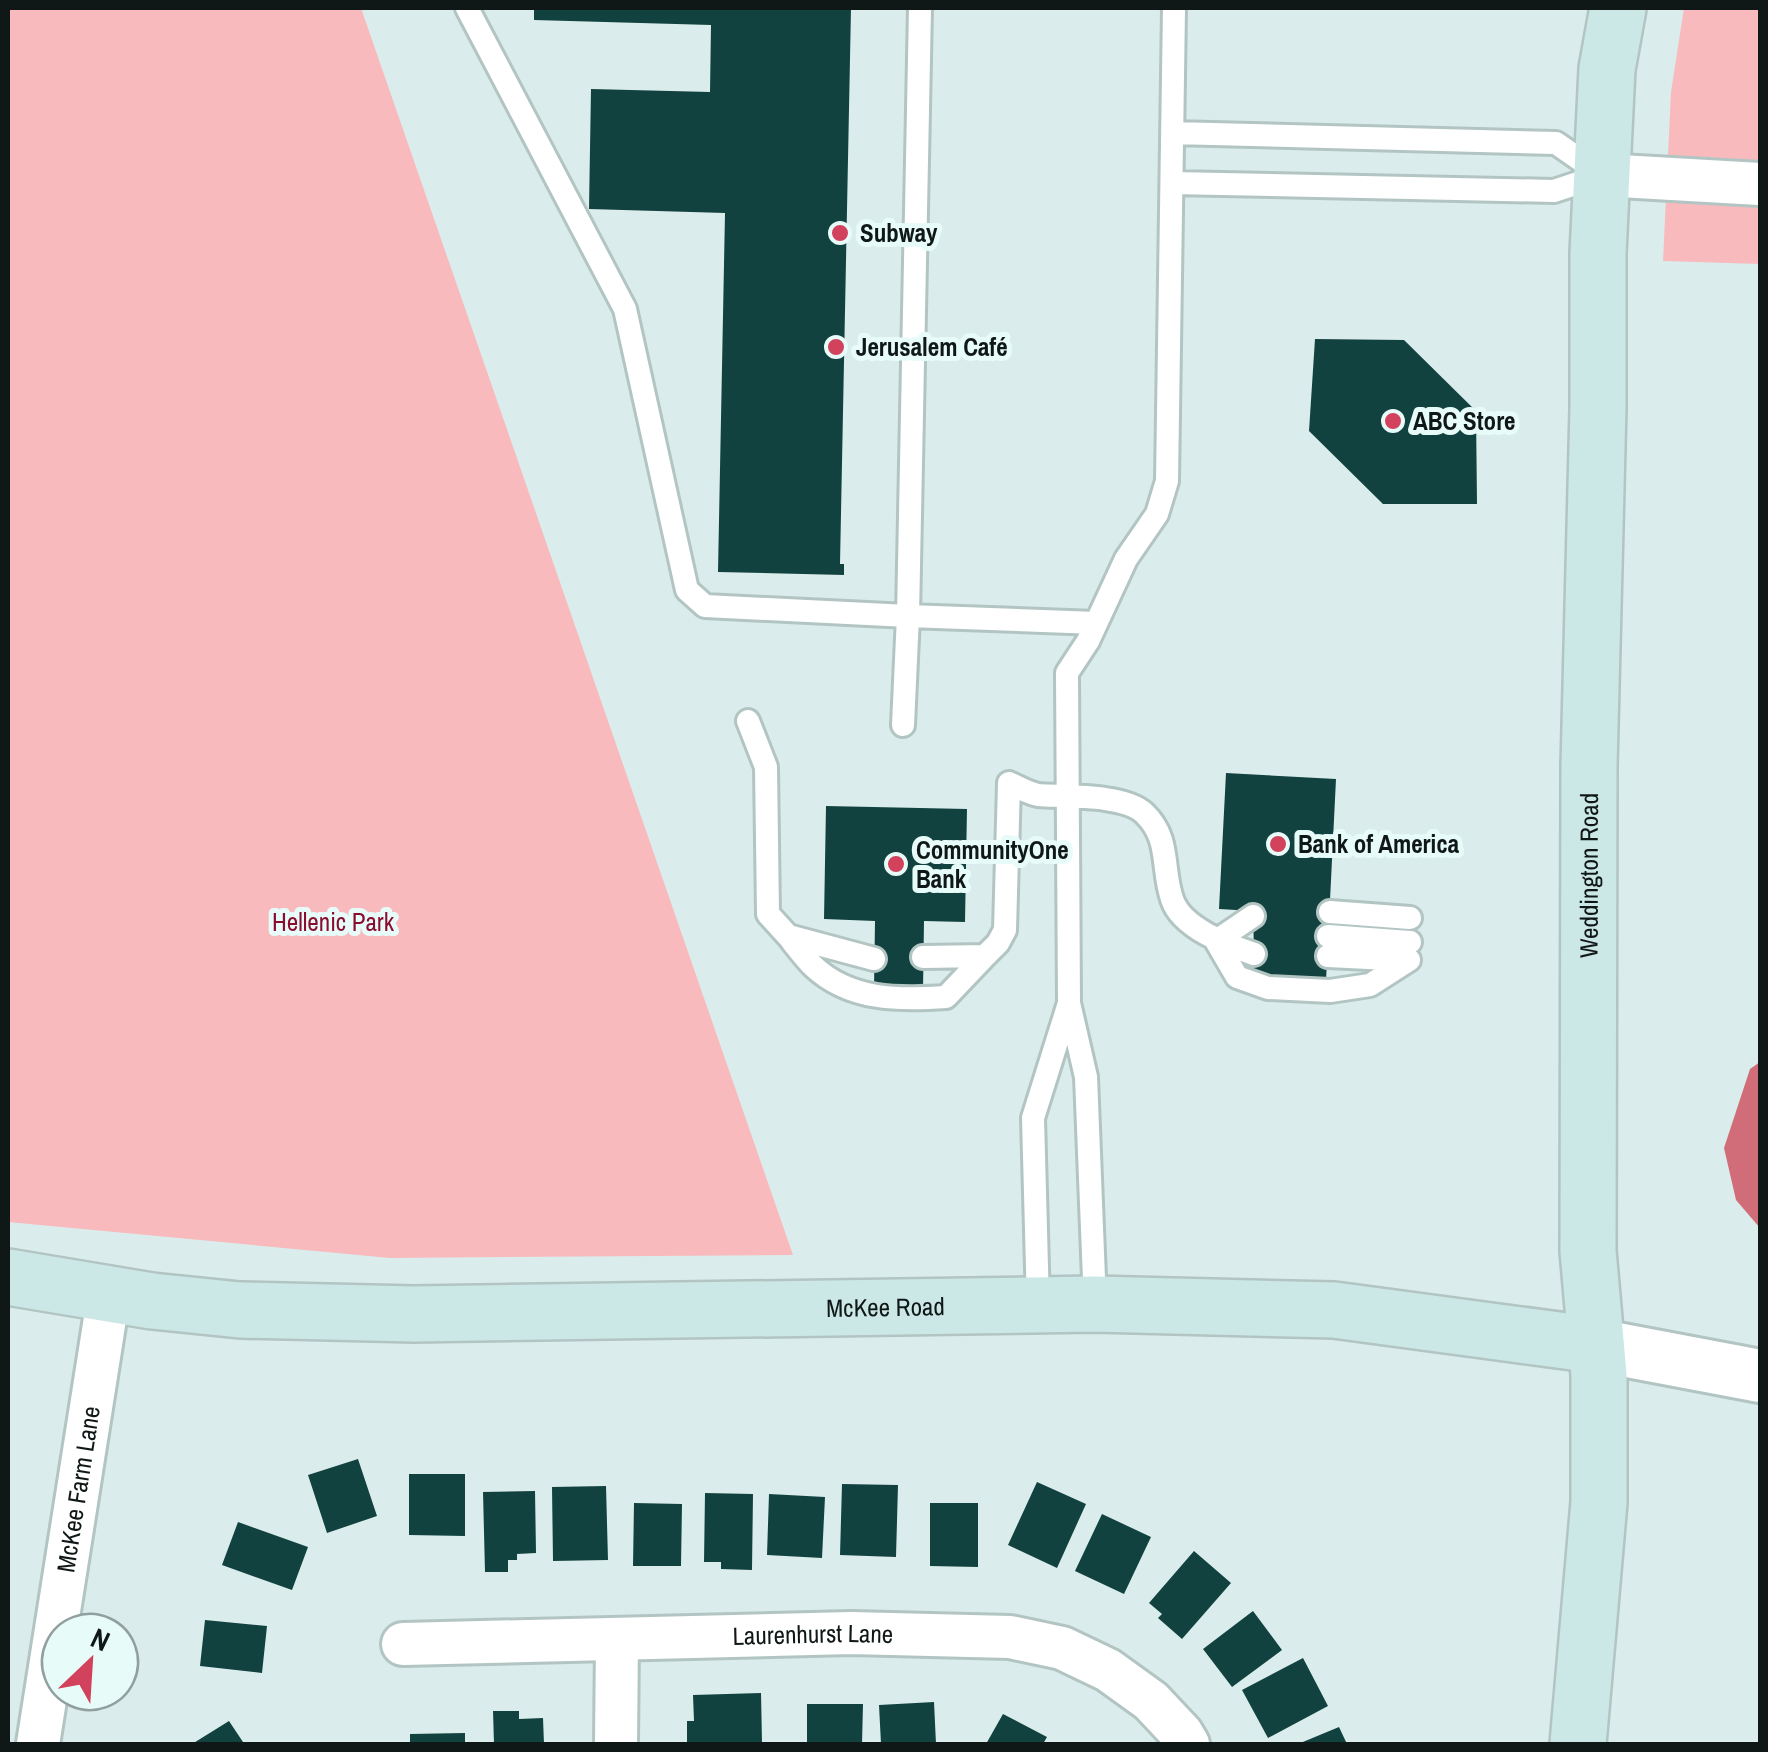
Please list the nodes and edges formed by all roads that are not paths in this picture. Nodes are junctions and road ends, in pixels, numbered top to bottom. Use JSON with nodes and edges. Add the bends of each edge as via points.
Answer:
{"nodes":[{"id":1,"x":468,"y":8,"type":"edge"},
{"id":2,"x":920,"y":8,"type":"edge"},
{"id":3,"x":1174,"y":8,"type":"edge"},
{"id":4,"x":1618,"y":8,"type":"edge"},
{"id":5,"x":1172,"y":133,"type":"junction"},
{"id":6,"x":1602,"y":175,"type":"junction"},
{"id":7,"x":1172,"y":183,"type":"junction"},
{"id":8,"x":1760,"y":184,"type":"edge"},
{"id":9,"x":908,"y":616,"type":"junction"},
{"id":10,"x":1096,"y":623,"type":"junction"},
{"id":11,"x":748,"y":721,"type":"dead end"},
{"id":12,"x":903,"y":725,"type":"dead end"},
{"id":13,"x":1068,"y":795,"type":"junction"},
{"id":14,"x":1330,"y":912,"type":"dead end"},
{"id":15,"x":788,"y":936,"type":"junction"},
{"id":16,"x":1410,"y":940,"type":"junction"},
{"id":17,"x":1216,"y":941,"type":"junction"},
{"id":18,"x":1328,"y":946,"type":"dead end"},
{"id":19,"x":985,"y":956,"type":"junction"},
{"id":20,"x":923,"y":957,"type":"dead end"},
{"id":21,"x":874,"y":959,"type":"dead end"},
{"id":22,"x":1070,"y":1003,"type":"junction"},
{"id":23,"x":8,"y":1278,"type":"edge"},
{"id":24,"x":109,"y":1294,"type":"junction"},
{"id":25,"x":1096,"y":1304,"type":"junction"},
{"id":26,"x":1038,"y":1305,"type":"junction"},
{"id":27,"x":1596,"y":1345,"type":"junction"},
{"id":28,"x":1760,"y":1376,"type":"edge"},
{"id":29,"x":617,"y":1640,"type":"junction"},
{"id":30,"x":402,"y":1644,"type":"dead end"},
{"id":31,"x":38,"y":1744,"type":"edge"},
{"id":32,"x":616,"y":1744,"type":"edge"},
{"id":33,"x":1188,"y":1744,"type":"edge"},
{"id":34,"x":1578,"y":1744,"type":"edge"}],
"edges":[{"from":1,"to":9,"type":"lane","via":[[626,309],[687,590],[705,606]]},
{"from":2,"to":9,"type":"lane"},
{"from":3,"to":5,"type":"lane"},
{"from":4,"to":6,"type":"main road","name":"Weddington Road","via":[[1607,69]]},
{"from":5,"to":6,"type":"lane","via":[[1556,144]]},
{"from":5,"to":7,"type":"lane"},
{"from":6,"to":7,"type":"lane","via":[[1554,191]]},
{"from":6,"to":8,"type":"street"},
{"from":6,"to":27,"type":"main road","name":"Weddington Road","via":[[1589,766],[1588,1250]]},
{"from":7,"to":10,"type":"lane","via":[[1167,482],[1157,514],[1126,559]]},
{"from":9,"to":10,"type":"lane"},
{"from":9,"to":12,"type":"lane"},
{"from":10,"to":13,"type":"lane","via":[[1067,673]]},
{"from":11,"to":15,"type":"lane","via":[[766,767],[768,914]]},
{"from":13,"to":17,"type":"lane","via":[[1141,810],[1161,834],[1172,902]]},
{"from":13,"to":19,"type":"lane","via":[[1034,794],[1009,784],[1005,930]]},
{"from":13,"to":22,"type":"lane"},
{"from":14,"to":16,"type":"lane"},
{"from":15,"to":19,"type":"lane","via":[[841,986],[902,1000],[946,997]]},
{"from":15,"to":21,"type":"lane"},
{"from":16,"to":17,"type":"lane","via":[[1370,985],[1330,991],[1268,988],[1237,978]]},
{"from":16,"to":18,"type":"lane"},
{"from":17,"to":17,"type":"lane","via":[[1253,935]]},
{"from":19,"to":20,"type":"lane"},
{"from":22,"to":25,"type":"lane","via":[[1086,1077]]},
{"from":22,"to":26,"type":"lane","via":[[1033,1118]]},
{"from":23,"to":24,"type":"main road","name":"McKee Road"},
{"from":24,"to":26,"type":"main road","name":"McKee Road","via":[[240,1310],[386,1314]]},
{"from":24,"to":31,"type":"street","name":"McKee Farm Lane"},
{"from":25,"to":26,"type":"main road","name":"McKee Road"},
{"from":25,"to":27,"type":"main road","name":"McKee Road","via":[[1334,1310]]},
{"from":27,"to":28,"type":"street","name":"McKee Road"},
{"from":27,"to":34,"type":"main road","name":"Weddington Road","via":[[1600,1502]]},
{"from":29,"to":30,"type":"street","name":"Laurenhurst Lane"},
{"from":29,"to":32,"type":"street"},
{"from":29,"to":33,"type":"street","name":"Laurenhurst Lane","via":[[851,1633],[1010,1637],[1062,1648],[1108,1670],[1150,1701]]}]}
